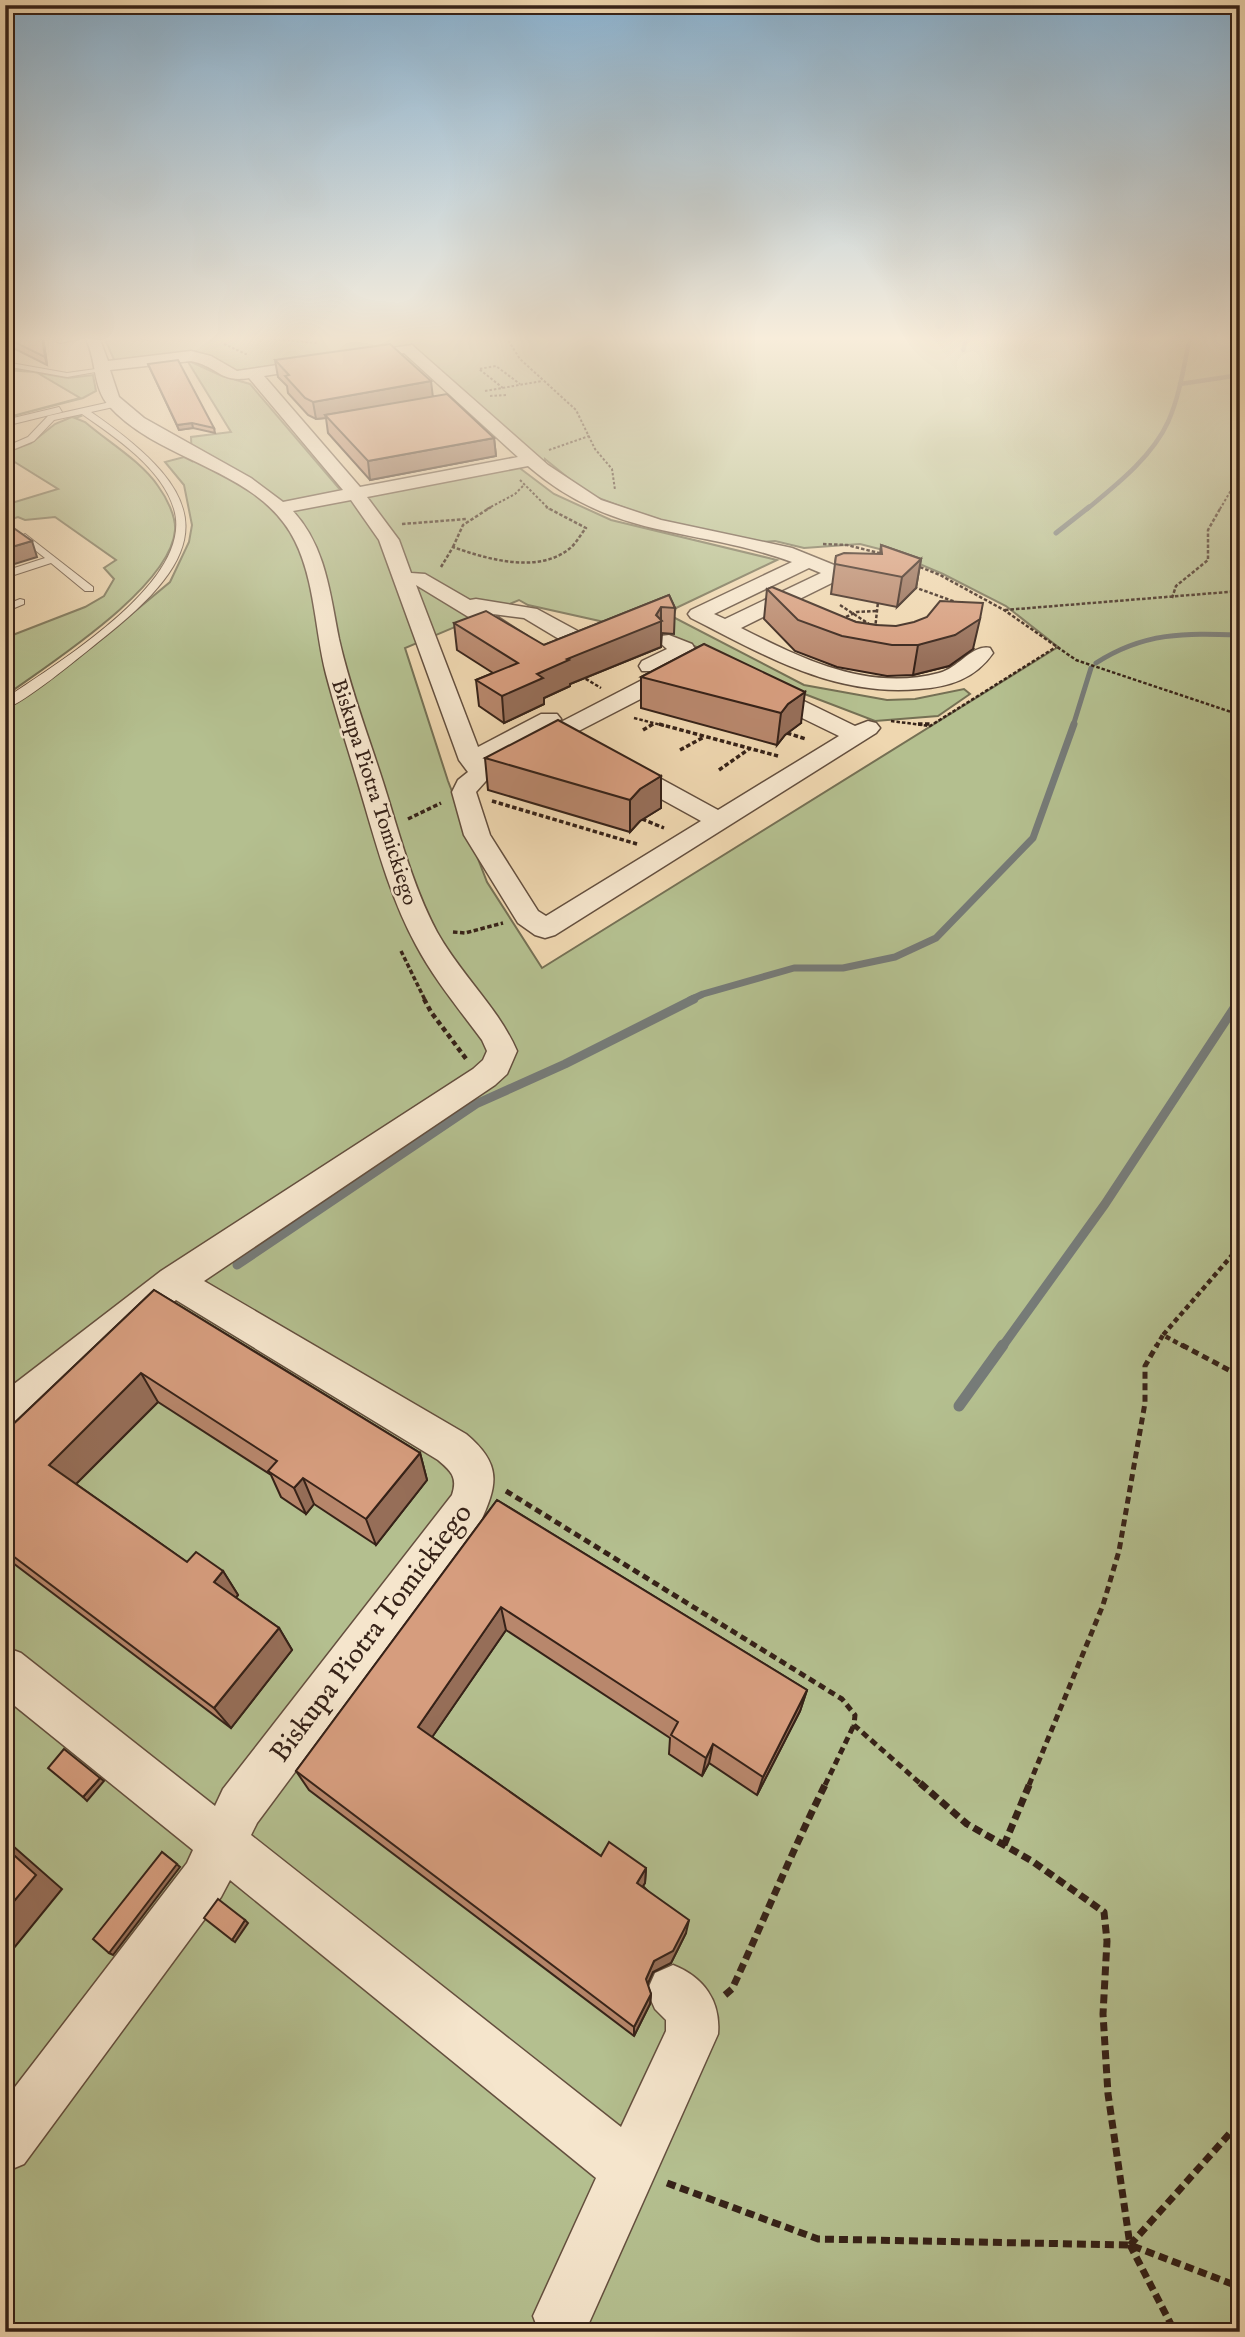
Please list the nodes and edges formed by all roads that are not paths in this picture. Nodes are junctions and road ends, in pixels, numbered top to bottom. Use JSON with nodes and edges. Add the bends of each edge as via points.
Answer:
{"nodes":[{"id":1,"x":127,"y":446,"type":"edge"},
{"id":2,"x":180,"y":446,"type":"edge"},
{"id":3,"x":320,"y":446,"type":"edge"},
{"id":4,"x":509,"y":446,"type":"edge"},
{"id":5,"x":524,"y":460,"type":"junction"},
{"id":6,"x":356,"y":494,"type":"junction"},
{"id":7,"x":279,"y":508,"type":"junction"},
{"id":8,"x":25,"y":537,"type":"edge"},
{"id":9,"x":793,"y":555,"type":"junction"},
{"id":10,"x":54,"y":559,"type":"junction"},
{"id":11,"x":5,"y":575,"type":"edge"},
{"id":12,"x":405,"y":580,"type":"junction"},
{"id":13,"x":89,"y":589,"type":"dead end"},
{"id":14,"x":20,"y":602,"type":"dead end"},
{"id":15,"x":467,"y":607,"type":"junction"},
{"id":16,"x":5,"y":608,"type":"edge"},
{"id":17,"x":726,"y":627,"type":"junction"},
{"id":18,"x":578,"y":640,"type":"edge"},
{"id":19,"x":669,"y":641,"type":"edge"},
{"id":20,"x":531,"y":645,"type":"edge"},
{"id":21,"x":982,"y":653,"type":"edge"},
{"id":22,"x":699,"y":660,"type":"edge"},
{"id":23,"x":736,"y":677,"type":"edge"},
{"id":24,"x":5,"y":705,"type":"edge"},
{"id":25,"x":580,"y":744,"type":"junction"},
{"id":26,"x":472,"y":775,"type":"junction"},
{"id":27,"x":720,"y":821,"type":"junction"},
{"id":28,"x":174,"y":1281,"type":"junction"},
{"id":29,"x":5,"y":1414,"type":"edge"},
{"id":30,"x":5,"y":1669,"type":"edge"},
{"id":31,"x":222,"y":1843,"type":"junction"},
{"id":32,"x":684,"y":2005,"type":"road end"},
{"id":33,"x":5,"y":2145,"type":"edge"},
{"id":34,"x":630,"y":2170,"type":"junction"},
{"id":35,"x":562,"y":2316,"type":"dead end"}],
"edges":[{"from":1,"to":24,"type":"lane","via":[[151,466],[178,503],[180,542],[160,578],[142,598]]},
{"from":2,"to":7,"type":"street","name":"Biskupa Piotra Tomickiego"},
{"from":3,"to":6,"type":"street"},
{"from":4,"to":5,"type":"street"},
{"from":5,"to":6,"type":"street"},
{"from":5,"to":9,"type":"street","via":[[609,511]]},
{"from":6,"to":7,"type":"street"},
{"from":6,"to":12,"type":"street","via":[[389,540]]},
{"from":7,"to":28,"type":"street","name":"Biskupa Piotra Tomickiego","via":[[304,538],[314,563],[333,657],[407,898],[452,980],[502,1051],[496,1066],[468,1088]]},
{"from":8,"to":10,"type":"lane"},
{"from":9,"to":17,"type":"street","via":[[698,614]]},
{"from":9,"to":17,"type":"street","via":[[837,573]]},
{"from":10,"to":11,"type":"lane"},
{"from":10,"to":13,"type":"lane"},
{"from":12,"to":15,"type":"street","via":[[418,578]]},
{"from":12,"to":26,"type":"street"},
{"from":14,"to":16,"type":"lane"},
{"from":15,"to":18,"type":"street","via":[[530,613]]},
{"from":15,"to":20,"type":"street"},
{"from":17,"to":21,"type":"street","via":[[822,675],[867,685],[911,685],[945,678],[967,669]]},
{"from":19,"to":26,"type":"street","via":[[684,649],[605,690]]},
{"from":22,"to":25,"type":"street"},
{"from":23,"to":27,"type":"street","via":[[862,731]]},
{"from":25,"to":26,"type":"street"},
{"from":25,"to":27,"type":"street"},
{"from":26,"to":27,"type":"street","via":[[477,835],[528,917],[545,929]]},
{"from":28,"to":29,"type":"street","name":"Biskupa Piotra Tomickiego"},
{"from":28,"to":31,"type":"street","name":"Biskupa Piotra Tomickiego","via":[[452,1447],[470,1463],[476,1483],[466,1509],[240,1806]]},
{"from":30,"to":31,"type":"street"},
{"from":31,"to":33,"type":"street","name":"Biskupa Piotra Tomickiego","via":[[204,1880]]},
{"from":31,"to":34,"type":"street"},
{"from":32,"to":34,"type":"street","via":[[692,2034]]},
{"from":34,"to":35,"type":"street"}]}
